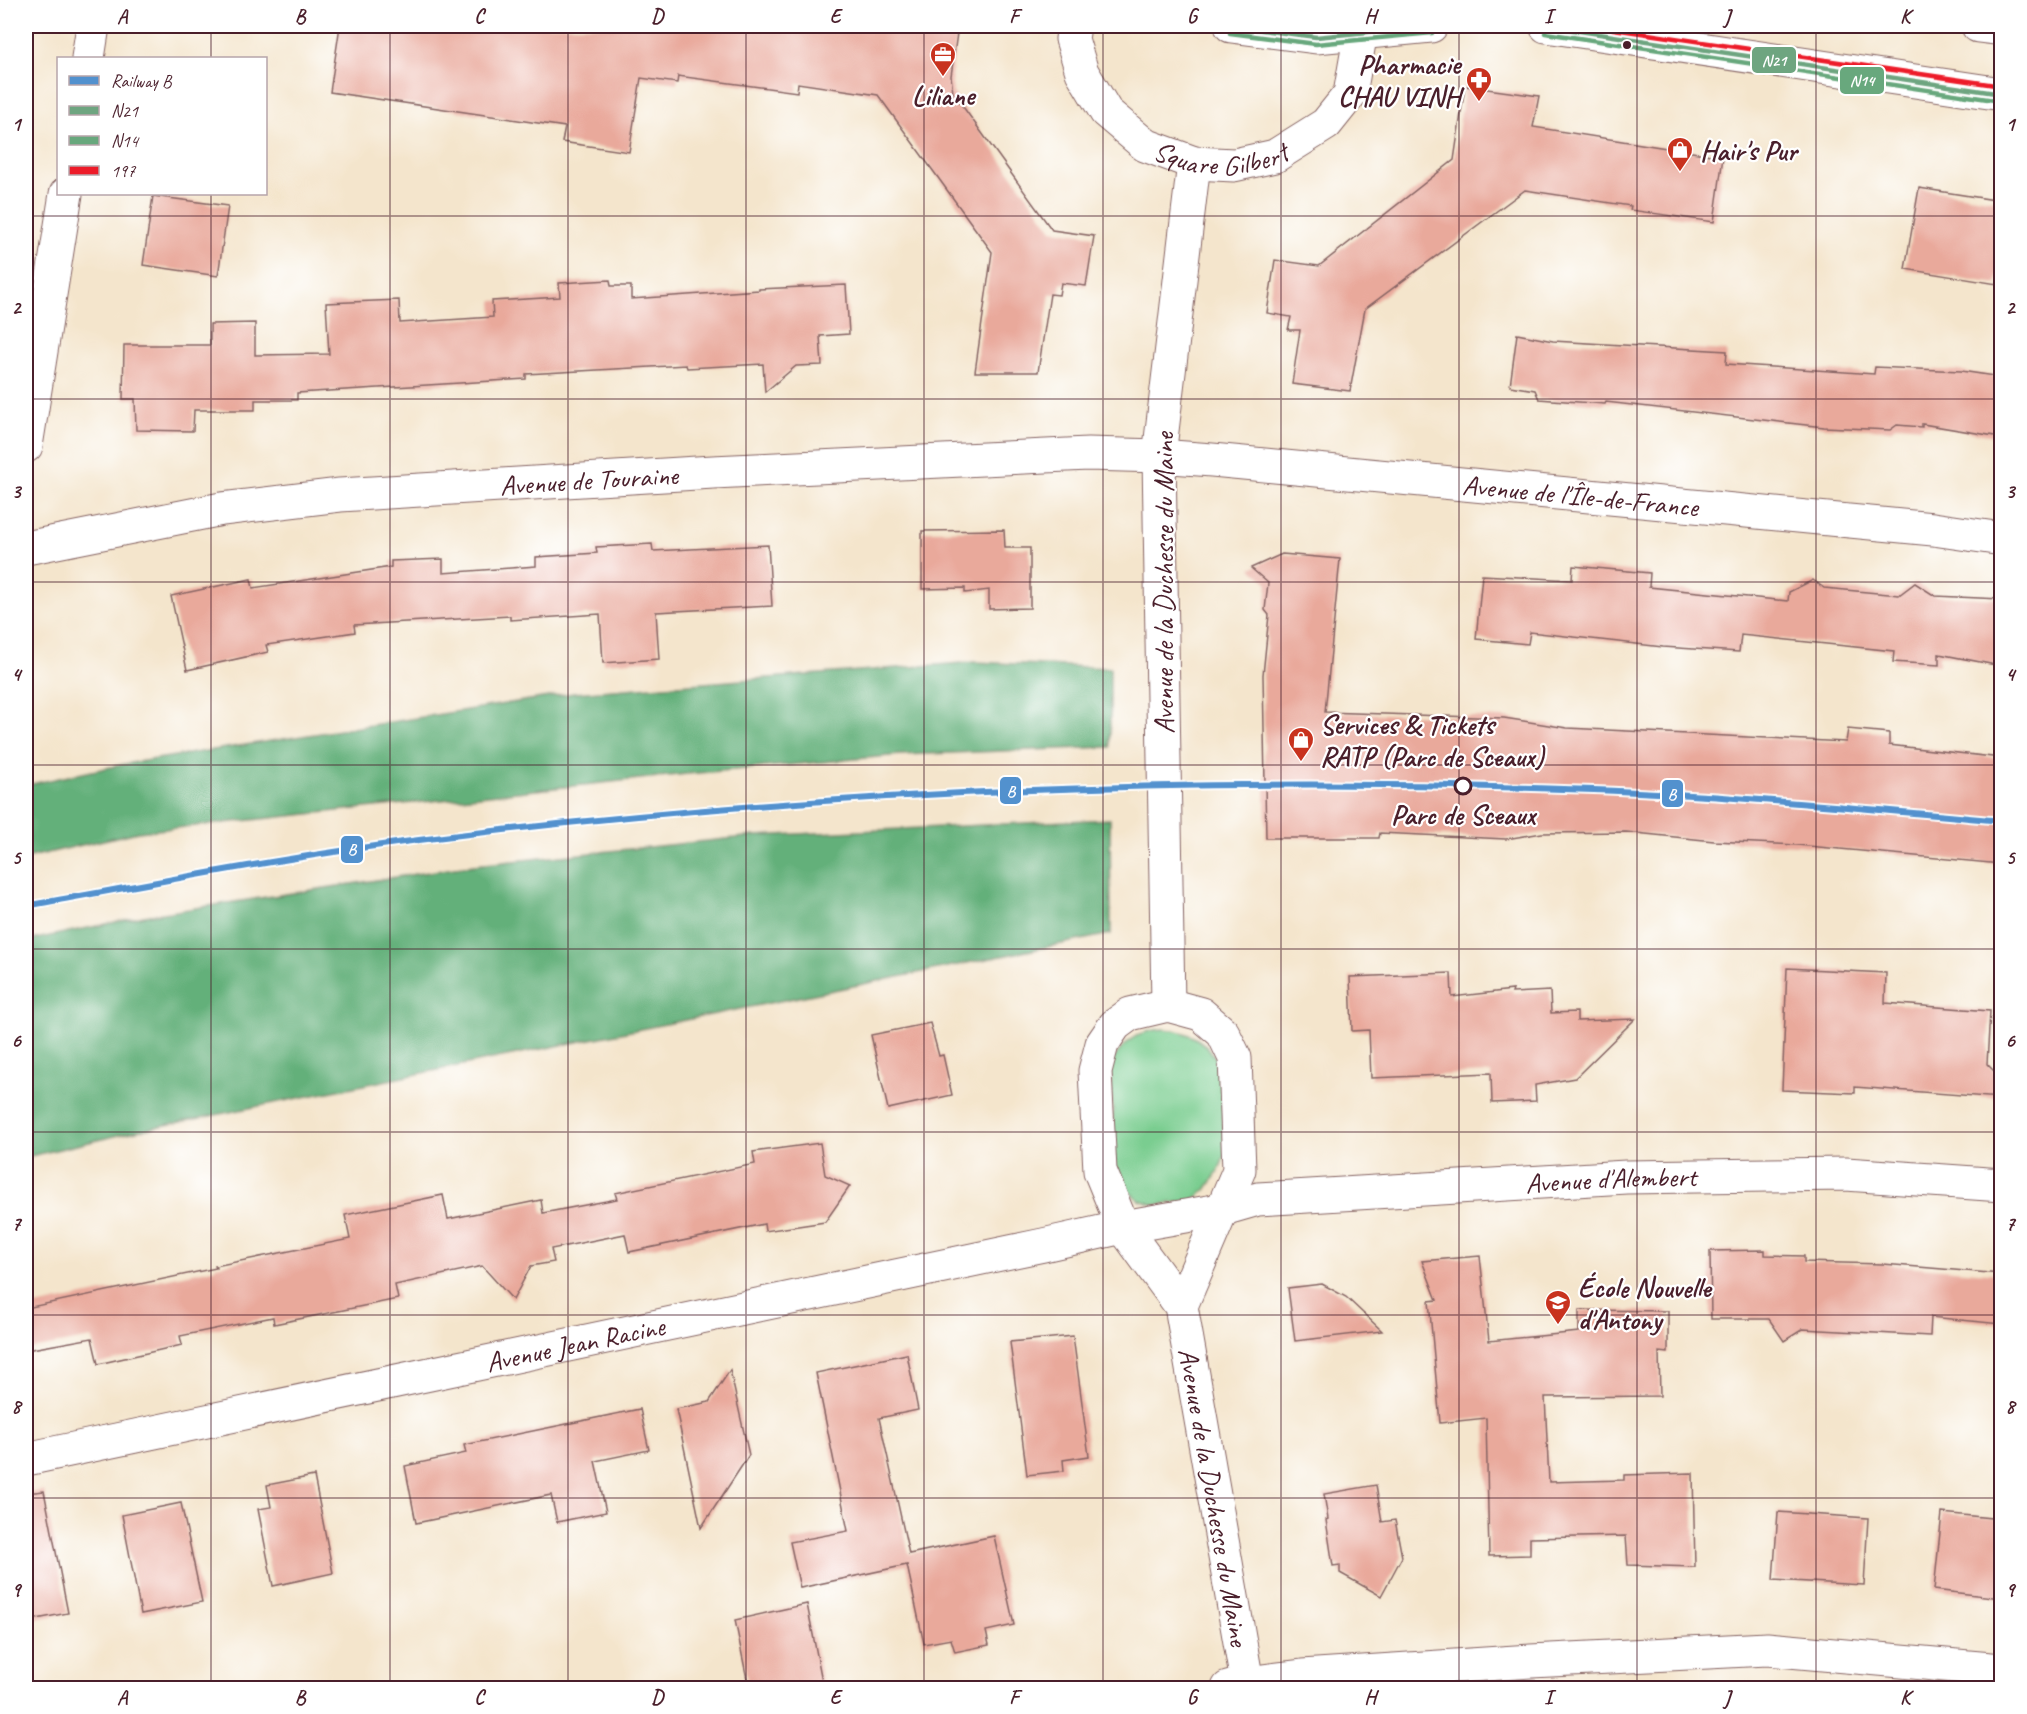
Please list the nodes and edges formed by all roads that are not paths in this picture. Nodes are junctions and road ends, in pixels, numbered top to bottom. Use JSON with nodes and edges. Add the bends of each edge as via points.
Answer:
{"nodes":[{"id":1,"x":93,"y":26,"type":"edge"},
{"id":2,"x":1074,"y":26,"type":"edge"},
{"id":3,"x":1231,"y":26,"type":"edge"},
{"id":4,"x":1431,"y":26,"type":"edge"},
{"id":5,"x":1546,"y":26,"type":"edge"},
{"id":6,"x":1978,"y":26,"type":"edge"},
{"id":7,"x":1362,"y":29,"type":"edge"},
{"id":8,"x":2001,"y":29,"type":"edge"},
{"id":9,"x":88,"y":57,"type":"edge"},
{"id":10,"x":2001,"y":94,"type":"edge"},
{"id":11,"x":1194,"y":163,"type":"junction"},
{"id":12,"x":66,"y":195,"type":"edge"},
{"id":13,"x":26,"y":446,"type":"edge"},
{"id":14,"x":1159,"y":456,"type":"junction"},
{"id":15,"x":2001,"y":539,"type":"edge"},
{"id":16,"x":26,"y":548,"type":"edge"},
{"id":17,"x":1168,"y":1005,"type":"junction"},
{"id":18,"x":2001,"y":1185,"type":"edge"},
{"id":19,"x":1220,"y":1210,"type":"junction"},
{"id":20,"x":1123,"y":1227,"type":"junction"},
{"id":21,"x":1181,"y":1306,"type":"junction"},
{"id":22,"x":26,"y":1459,"type":"edge"},
{"id":23,"x":2001,"y":1670,"type":"edge"},
{"id":24,"x":1241,"y":1687,"type":"edge"}],
"edges":[{"from":1,"to":9,"type":"street"},
{"from":2,"to":11,"type":"street","name":"Square Gilbert","via":[[1072,39],[1082,72],[1106,112],[1145,145]]},
{"from":3,"to":7,"type":"street","via":[[1316,37]]},
{"from":4,"to":7,"type":"street"},
{"from":5,"to":10,"type":"street"},
{"from":6,"to":8,"type":"street"},
{"from":7,"to":11,"type":"street","name":"Square Gilbert","via":[[1350,94],[1326,123],[1275,156],[1234,165]]},
{"from":11,"to":14,"type":"street","name":"Avenue de la Duchesse du Maine"},
{"from":12,"to":13,"type":"street"},
{"from":14,"to":15,"type":"street","name":"Avenue de l'Île-de-France","via":[[1921,528]]},
{"from":14,"to":16,"type":"street","name":"Avenue de Touraine","via":[[1029,456],[340,495],[222,509]]},
{"from":14,"to":17,"type":"street","name":"Avenue de la Duchesse du Maine"},
{"from":17,"to":19,"type":"street","name":"Avenue de la Duchesse du Maine","via":[[1201,1014],[1223,1033],[1235,1058],[1239,1170]]},
{"from":17,"to":20,"type":"street","name":"Avenue de la Duchesse du Maine","via":[[1130,1014],[1115,1025],[1102,1044],[1095,1071],[1100,1172]]},
{"from":18,"to":19,"type":"street","name":"Avenue d'Alembert","via":[[1846,1174],[1626,1177],[1258,1199]]},
{"from":19,"to":20,"type":"street"},
{"from":19,"to":21,"type":"street","name":"Avenue de la Duchesse du Maine"},
{"from":20,"to":21,"type":"street","name":"Avenue de la Duchesse du Maine"},
{"from":20,"to":22,"type":"street","name":"Avenue Jean Racine"},
{"from":21,"to":24,"type":"street","name":"Avenue de la Duchesse du Maine"},
{"from":23,"to":24,"type":"street","via":[[1767,1649],[1313,1676]]}]}
